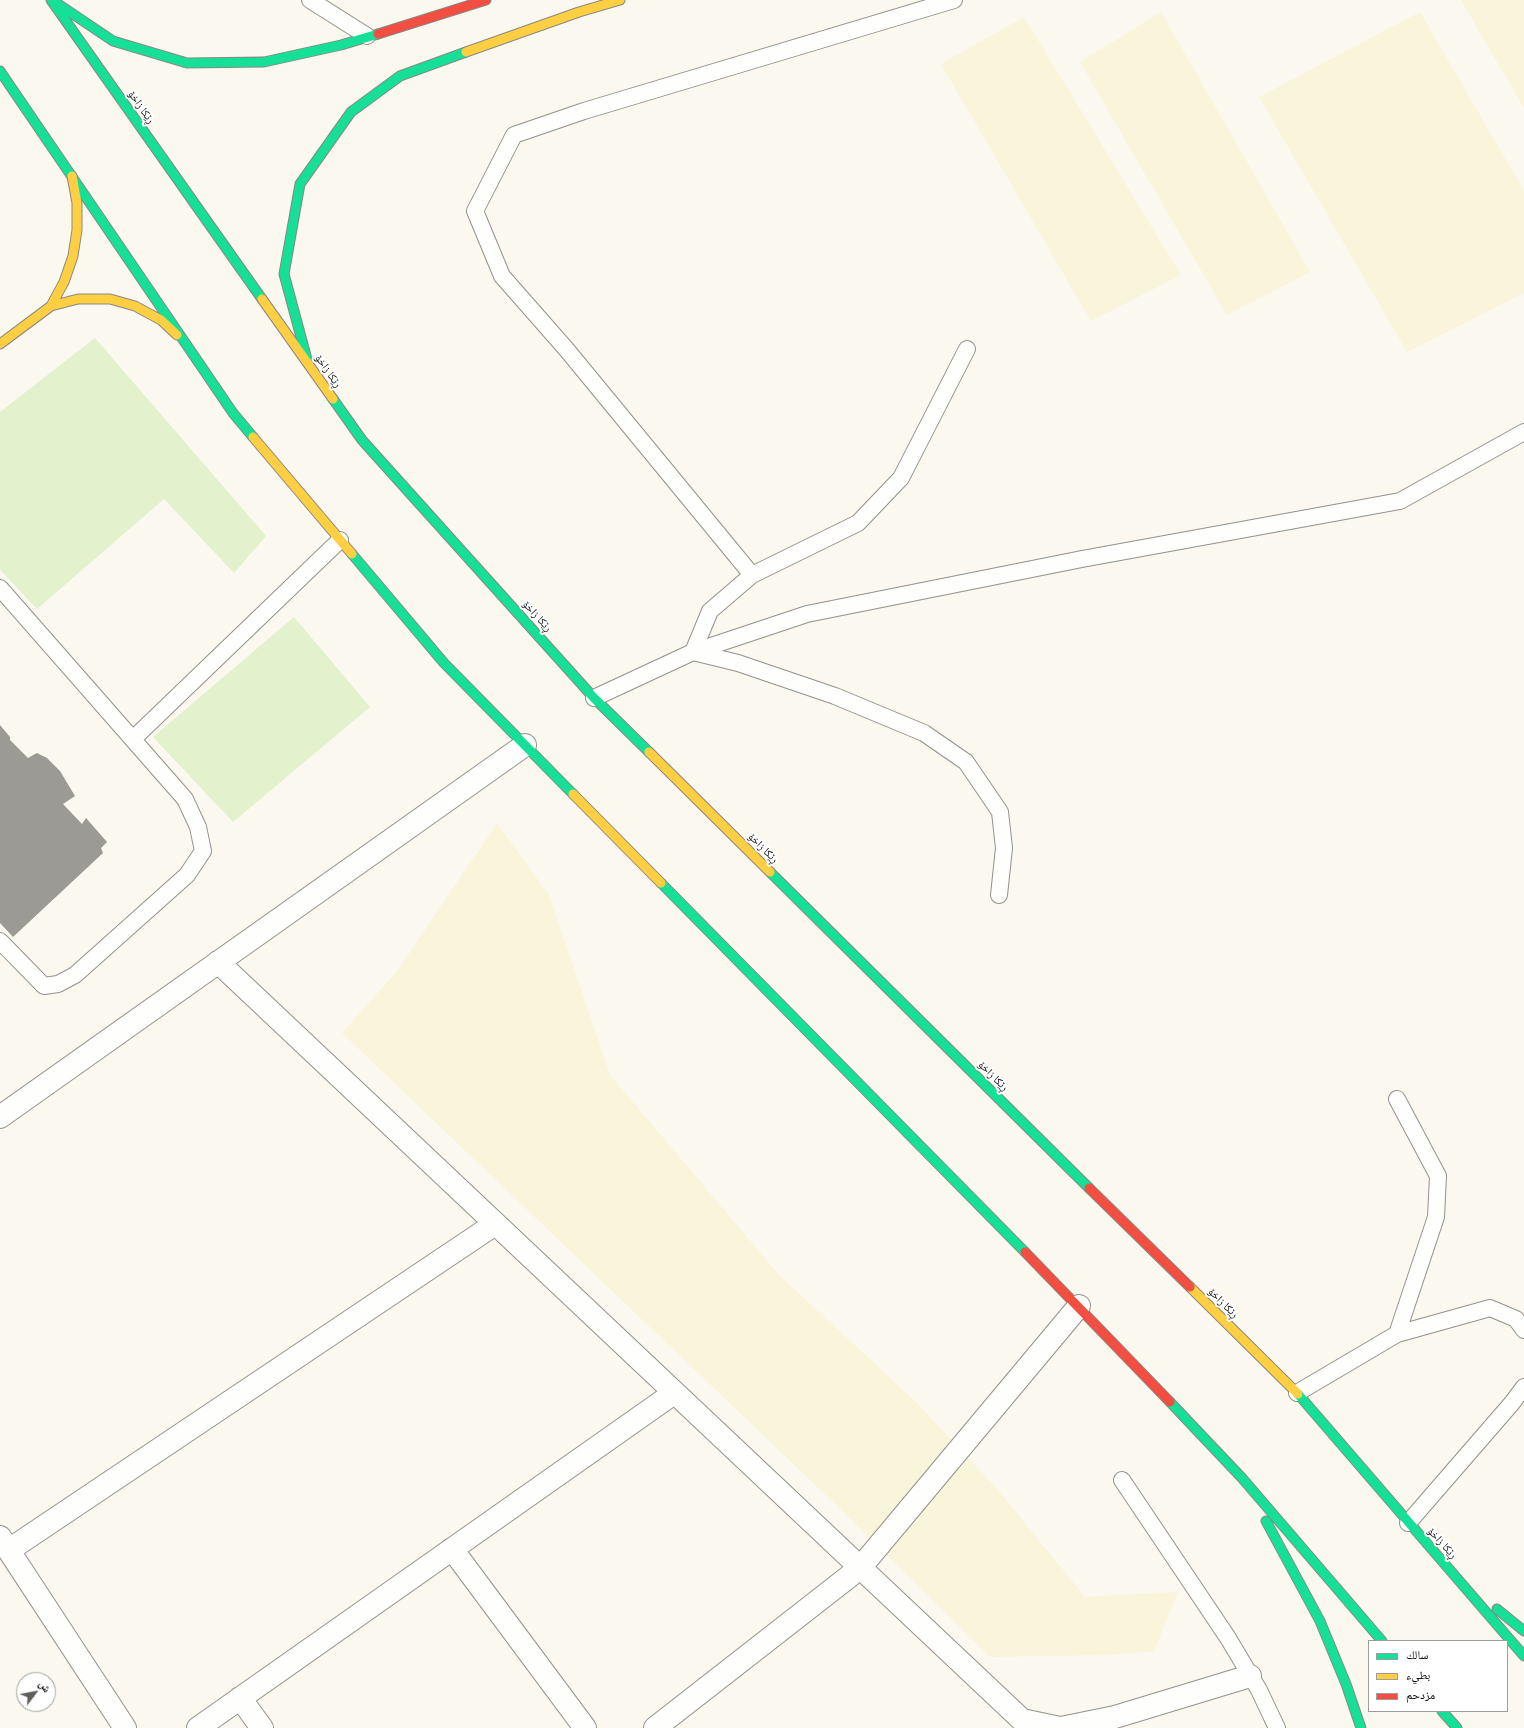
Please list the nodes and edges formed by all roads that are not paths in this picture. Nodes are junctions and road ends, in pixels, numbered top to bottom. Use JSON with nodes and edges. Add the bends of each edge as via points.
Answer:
{"nodes":[{"id":1,"x":52,"y":0,"type":"edge"},
{"id":2,"x":310,"y":0,"type":"edge"},
{"id":3,"x":486,"y":0,"type":"edge"},
{"id":4,"x":579,"y":0,"type":"edge"},
{"id":5,"x":620,"y":0,"type":"edge"},
{"id":6,"x":954,"y":0,"type":"edge"},
{"id":7,"x":579,"y":12,"type":"junction"},
{"id":8,"x":367,"y":36,"type":"junction"},
{"id":9,"x":0,"y":71,"type":"edge"},
{"id":10,"x":72,"y":176,"type":"junction"},
{"id":11,"x":50,"y":306,"type":"junction"},
{"id":12,"x":182,"y":339,"type":"junction"},
{"id":13,"x":0,"y":344,"type":"edge"},
{"id":14,"x":967,"y":349,"type":"dead end"},
{"id":15,"x":308,"y":364,"type":"junction"},
{"id":16,"x":1524,"y":432,"type":"edge"},
{"id":17,"x":340,"y":540,"type":"junction"},
{"id":18,"x":752,"y":575,"type":"junction"},
{"id":19,"x":0,"y":588,"type":"edge"},
{"id":20,"x":693,"y":652,"type":"junction"},
{"id":21,"x":594,"y":698,"type":"junction"},
{"id":22,"x":133,"y":739,"type":"junction"},
{"id":23,"x":526,"y":745,"type":"junction"},
{"id":24,"x":999,"y":894,"type":"dead end"},
{"id":25,"x":0,"y":941,"type":"edge"},
{"id":26,"x":218,"y":962,"type":"junction"},
{"id":27,"x":1397,"y":1099,"type":"dead end"},
{"id":28,"x":0,"y":1117,"type":"edge"},
{"id":29,"x":495,"y":1224,"type":"junction"},
{"id":30,"x":1079,"y":1306,"type":"junction"},
{"id":31,"x":1524,"y":1330,"type":"edge"},
{"id":32,"x":1397,"y":1334,"type":"junction"},
{"id":33,"x":1524,"y":1387,"type":"edge"},
{"id":34,"x":674,"y":1393,"type":"junction"},
{"id":35,"x":1297,"y":1393,"type":"junction"},
{"id":36,"x":1242,"y":1478,"type":"junction"},
{"id":37,"x":1122,"y":1480,"type":"dead end"},
{"id":38,"x":1408,"y":1523,"type":"junction"},
{"id":39,"x":5,"y":1543,"type":"edge"},
{"id":40,"x":452,"y":1549,"type":"junction"},
{"id":41,"x":1444,"y":1562,"type":"junction"},
{"id":42,"x":860,"y":1568,"type":"junction"},
{"id":43,"x":1524,"y":1630,"type":"edge"},
{"id":44,"x":1381,"y":1640,"type":"edge"},
{"id":45,"x":1524,"y":1656,"type":"edge"},
{"id":46,"x":1250,"y":1676,"type":"junction"},
{"id":47,"x":240,"y":1698,"type":"junction"},
{"id":48,"x":1443,"y":1712,"type":"edge"},
{"id":49,"x":125,"y":1728,"type":"edge"},
{"id":50,"x":198,"y":1728,"type":"edge"},
{"id":51,"x":262,"y":1728,"type":"edge"},
{"id":52,"x":585,"y":1728,"type":"edge"},
{"id":53,"x":655,"y":1728,"type":"edge"},
{"id":54,"x":1061,"y":1728,"type":"edge"},
{"id":55,"x":1278,"y":1728,"type":"edge"},
{"id":56,"x":1361,"y":1728,"type":"edge"},
{"id":57,"x":1456,"y":1728,"type":"edge"}],
"edges":[{"from":1,"to":8,"type":"main road","via":[[113,41],[187,63],[264,62],[341,45]]},
{"from":1,"to":15,"type":"main road","name":"ڕێکا زاخۆ"},
{"from":2,"to":8,"type":"lane"},
{"from":3,"to":8,"type":"main road"},
{"from":4,"to":7,"type":"main road"},
{"from":5,"to":7,"type":"main road"},
{"from":6,"to":18,"type":"lane","via":[[584,111],[514,135],[475,211],[502,276],[567,350]]},
{"from":7,"to":15,"type":"main road","via":[[400,76],[351,112],[300,184],[284,274]]},
{"from":9,"to":10,"type":"main road"},
{"from":10,"to":11,"type":"main road","via":[[77,203],[77,230],[73,256],[64,282]]},
{"from":10,"to":12,"type":"main road"},
{"from":11,"to":12,"type":"main road","via":[[78,299],[110,299],[135,306],[160,320]]},
{"from":11,"to":13,"type":"main road"},
{"from":12,"to":17,"type":"main road","via":[[233,413]]},
{"from":14,"to":18,"type":"lane","via":[[901,478],[858,523]]},
{"from":15,"to":21,"type":"main road","name":"ڕێکا زاخۆ","via":[[362,440]]},
{"from":16,"to":20,"type":"lane","via":[[1400,501],[1082,559],[807,614]]},
{"from":17,"to":22,"type":"lane"},
{"from":17,"to":23,"type":"main road","via":[[444,663]]},
{"from":18,"to":20,"type":"lane","via":[[710,611]]},
{"from":19,"to":22,"type":"lane"},
{"from":20,"to":21,"type":"lane"},
{"from":20,"to":24,"type":"lane","via":[[738,663],[835,696],[924,733],[966,762],[1000,812],[1004,848]]},
{"from":21,"to":35,"type":"main road","name":"ڕێکا زاخۆ"},
{"from":22,"to":25,"type":"lane","via":[[185,799],[198,827],[202,851],[187,875],[75,975],[58,984],[44,986]]},
{"from":23,"to":26,"type":"street"},
{"from":23,"to":30,"type":"main road"},
{"from":26,"to":28,"type":"street"},
{"from":26,"to":29,"type":"street"},
{"from":27,"to":32,"type":"lane","via":[[1438,1176],[1436,1217]]},
{"from":29,"to":34,"type":"street"},
{"from":29,"to":39,"type":"street"},
{"from":30,"to":36,"type":"main road"},
{"from":30,"to":42,"type":"street"},
{"from":31,"to":32,"type":"lane","via":[[1516,1319],[1490,1308]]},
{"from":32,"to":35,"type":"lane"},
{"from":33,"to":38,"type":"lane"},
{"from":34,"to":40,"type":"street"},
{"from":34,"to":42,"type":"street"},
{"from":35,"to":38,"type":"main road","name":"ڕێکا زاخۆ"},
{"from":36,"to":44,"type":"main road"},
{"from":36,"to":56,"type":"main road","via":[[1320,1621]]},
{"from":37,"to":46,"type":"lane","via":[[1228,1638]]},
{"from":38,"to":41,"type":"main road","name":"ڕێکا زاخۆ"},
{"from":39,"to":49,"type":"street"},
{"from":40,"to":47,"type":"street"},
{"from":40,"to":52,"type":"street"},
{"from":41,"to":43,"type":"main road"},
{"from":41,"to":45,"type":"main road","name":"ڕێکا زاخۆ"},
{"from":42,"to":53,"type":"street"},
{"from":42,"to":54,"type":"street","via":[[1022,1720]]},
{"from":46,"to":54,"type":"street","via":[[1116,1717]]},
{"from":46,"to":55,"type":"lane"},
{"from":47,"to":50,"type":"street"},
{"from":47,"to":51,"type":"street"},
{"from":48,"to":57,"type":"main road"}]}
